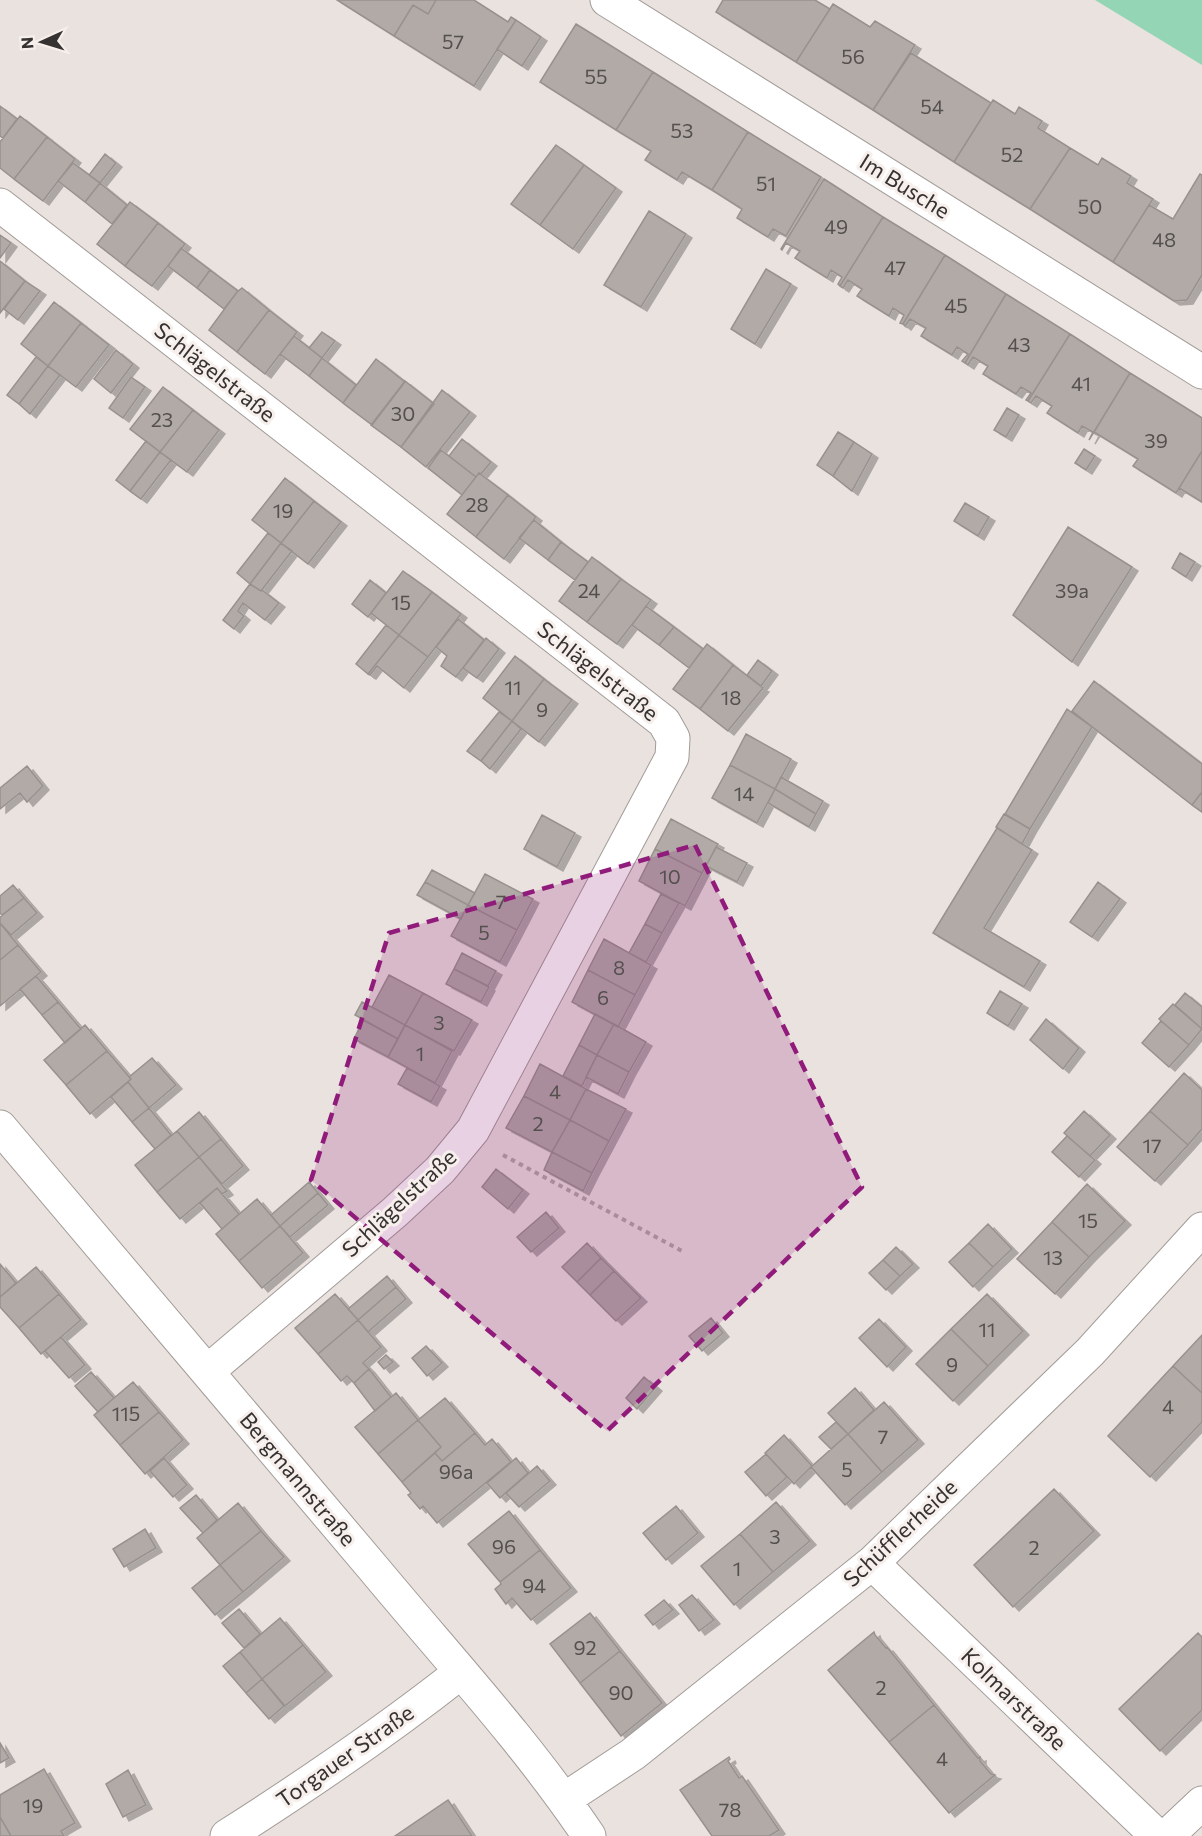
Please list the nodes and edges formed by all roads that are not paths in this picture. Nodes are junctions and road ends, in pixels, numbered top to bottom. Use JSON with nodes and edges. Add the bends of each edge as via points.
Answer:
{"nodes":[{"id":1,"x":607,"y":0,"type":"edge"},
{"id":2,"x":0,"y":205,"type":"edge"},
{"id":3,"x":1202,"y":372,"type":"edge"},
{"id":4,"x":0,"y":1128,"type":"edge"},
{"id":5,"x":1202,"y":1229,"type":"edge"},
{"id":6,"x":208,"y":1371,"type":"junction"},
{"id":7,"x":872,"y":1563,"type":"junction"},
{"id":8,"x":460,"y":1672,"type":"junction"},
{"id":9,"x":565,"y":1799,"type":"junction"},
{"id":10,"x":1202,"y":1803,"type":"edge"},
{"id":11,"x":227,"y":1836,"type":"edge"},
{"id":12,"x":590,"y":1836,"type":"edge"},
{"id":13,"x":1157,"y":1836,"type":"edge"},
{"id":14,"x":1167,"y":1836,"type":"edge"}],
"edges":[{"from":1,"to":3,"type":"street","name":"Im Busche"},
{"from":2,"to":6,"type":"street","name":"Schlägelstraße","via":[[664,722],[673,738],[672,757],[473,1130],[440,1170],[395,1212]]},
{"from":4,"to":6,"type":"street","name":"Bergmannstraße"},
{"from":5,"to":7,"type":"street","name":"Schüfflerheide","via":[[1090,1352]]},
{"from":6,"to":8,"type":"street","name":"Bergmannstraße"},
{"from":7,"to":9,"type":"street","name":"Schüfflerheide","via":[[633,1754]]},
{"from":7,"to":13,"type":"street","name":"Kolmarstraße"},
{"from":8,"to":9,"type":"street","name":"Bergmannstraße"},
{"from":8,"to":11,"type":"street","name":"Torgauer Straße","via":[[402,1719]]},
{"from":9,"to":12,"type":"street","name":"Bergmannstraße"},
{"from":10,"to":14,"type":"street"}]}
